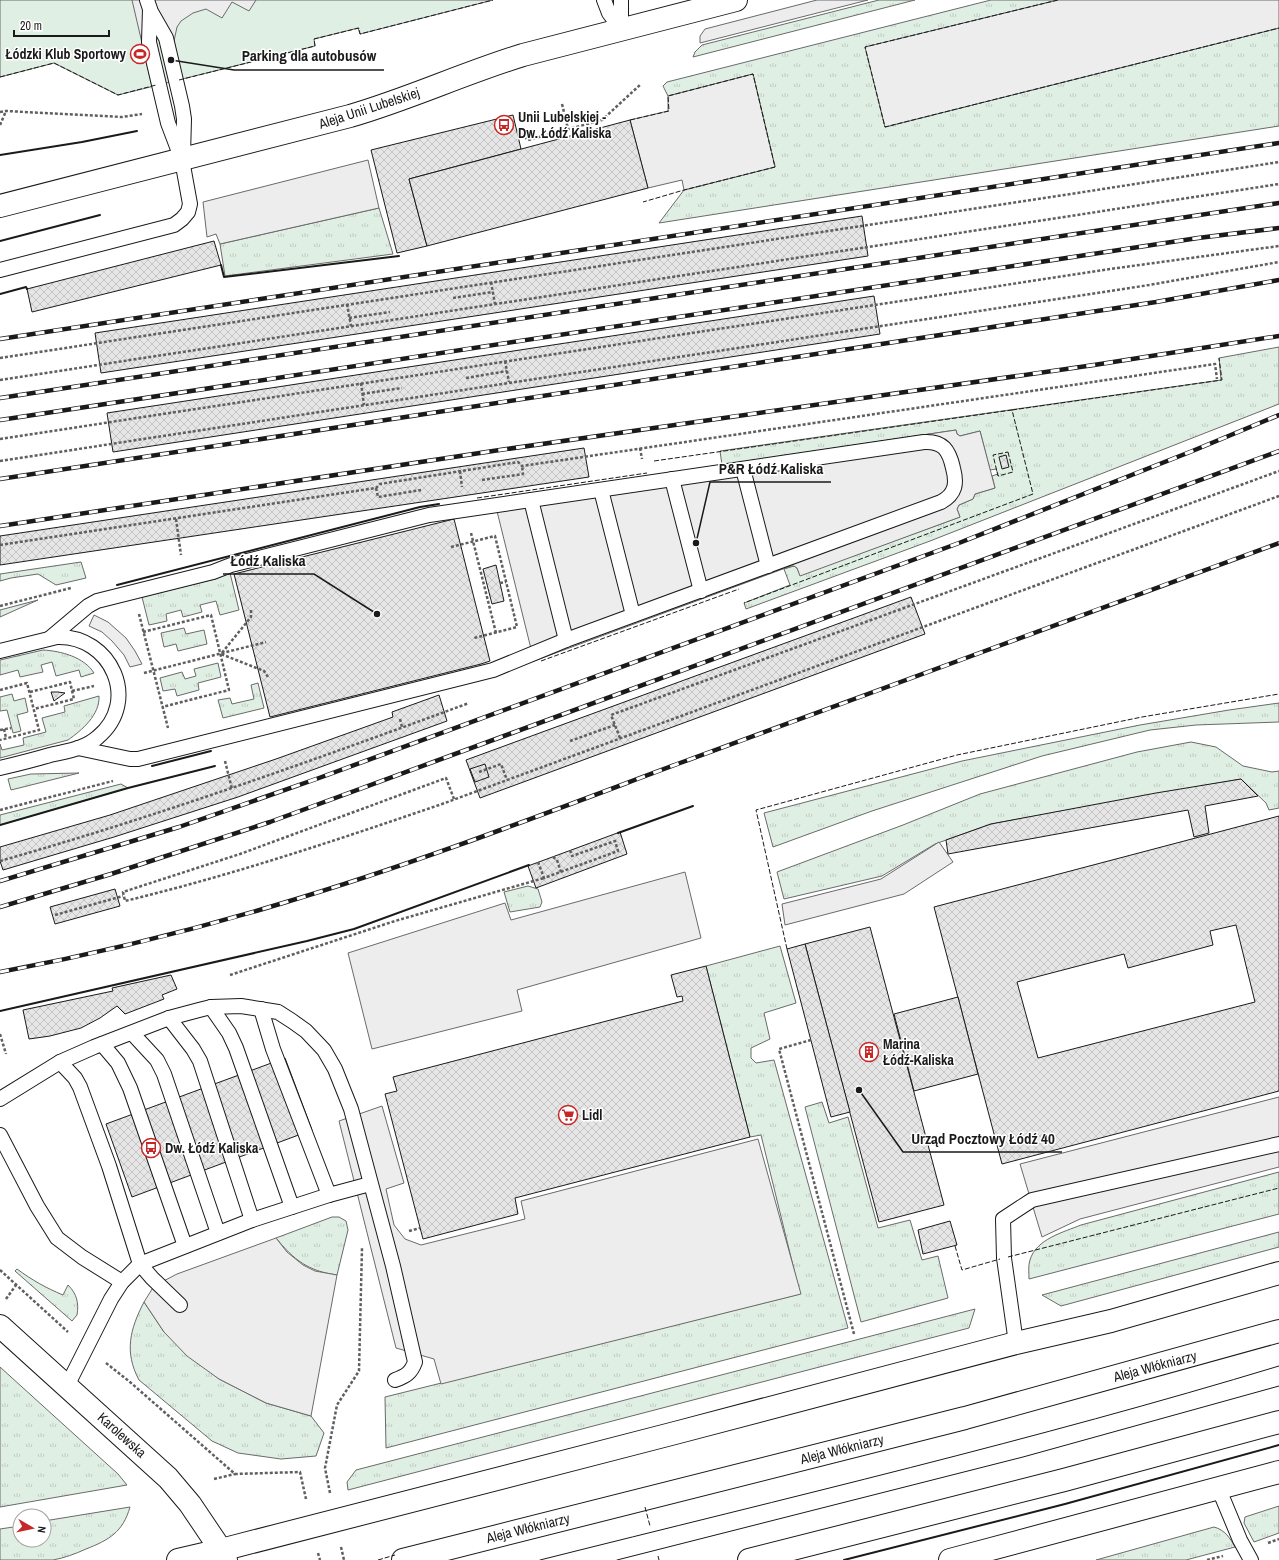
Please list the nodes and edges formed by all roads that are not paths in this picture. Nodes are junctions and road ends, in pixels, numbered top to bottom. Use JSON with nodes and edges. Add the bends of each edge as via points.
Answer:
{"nodes":[{"id":1,"x":604,"y":0,"type":"edge"},
{"id":2,"x":621,"y":0,"type":"edge"},
{"id":3,"x":736,"y":0,"type":"edge"},
{"id":4,"x":149,"y":4,"type":"edge"},
{"id":5,"x":621,"y":29,"type":"junction"},
{"id":6,"x":182,"y":160,"type":"junction"},
{"id":7,"x":0,"y":206,"type":"edge"},
{"id":8,"x":0,"y":270,"type":"edge"},
{"id":9,"x":743,"y":469,"type":"junction"},
{"id":10,"x":672,"y":479,"type":"junction"},
{"id":11,"x":601,"y":490,"type":"junction"},
{"id":12,"x":530,"y":500,"type":"junction"},
{"id":13,"x":768,"y":566,"type":"junction"},
{"id":14,"x":701,"y":591,"type":"junction"},
{"id":15,"x":633,"y":615,"type":"junction"},
{"id":16,"x":50,"y":638,"type":"junction"},
{"id":17,"x":566,"y":640,"type":"junction"},
{"id":18,"x":0,"y":651,"type":"edge"},
{"id":19,"x":78,"y":748,"type":"junction"},
{"id":20,"x":0,"y":768,"type":"edge"},
{"id":21,"x":211,"y":1007,"type":"junction"},
{"id":22,"x":261,"y":1009,"type":"junction"},
{"id":23,"x":169,"y":1018,"type":"junction"},
{"id":24,"x":132,"y":1033,"type":"junction"},
{"id":25,"x":102,"y":1044,"type":"junction"},
{"id":26,"x":60,"y":1062,"type":"junction"},
{"id":27,"x":0,"y":1099,"type":"edge"},
{"id":28,"x":0,"y":1135,"type":"edge"},
{"id":29,"x":1279,"y":1144,"type":"edge"},
{"id":30,"x":370,"y":1184,"type":"junction"},
{"id":31,"x":328,"y":1195,"type":"junction"},
{"id":32,"x":292,"y":1207,"type":"junction"},
{"id":33,"x":252,"y":1220,"type":"junction"},
{"id":34,"x":218,"y":1233,"type":"junction"},
{"id":35,"x":185,"y":1246,"type":"junction"},
{"id":36,"x":140,"y":1264,"type":"junction"},
{"id":37,"x":1279,"y":1273,"type":"edge"},
{"id":38,"x":122,"y":1282,"type":"junction"},
{"id":39,"x":180,"y":1305,"type":"dead end"},
{"id":40,"x":0,"y":1326,"type":"edge"},
{"id":41,"x":1279,"y":1331,"type":"edge"},
{"id":42,"x":1016,"y":1343,"type":"junction"},
{"id":43,"x":395,"y":1380,"type":"dead end"},
{"id":44,"x":67,"y":1386,"type":"junction"},
{"id":45,"x":1279,"y":1422,"type":"edge"},
{"id":46,"x":1279,"y":1472,"type":"edge"},
{"id":47,"x":1218,"y":1487,"type":"junction"},
{"id":48,"x":224,"y":1555,"type":"edge"},
{"id":49,"x":178,"y":1560,"type":"edge"},
{"id":50,"x":403,"y":1560,"type":"edge"},
{"id":51,"x":749,"y":1560,"type":"edge"},
{"id":52,"x":950,"y":1560,"type":"edge"},
{"id":53,"x":1251,"y":1560,"type":"edge"}],
"edges":[{"from":1,"to":5,"type":"lane","via":[[609,13]]},
{"from":2,"to":5,"type":"lane"},
{"from":3,"to":5,"type":"main road","name":"Aleja Unii Lubelskiej"},
{"from":4,"to":6,"type":"lane","via":[[149,42],[168,123]]},
{"from":4,"to":6,"type":"lane","via":[[166,38],[182,106]]},
{"from":5,"to":6,"type":"main road","name":"Aleja Unii Lubelskiej","via":[[496,63],[357,114]]},
{"from":6,"to":7,"type":"main road","name":"Aleja Unii Lubelskiej"},
{"from":6,"to":8,"type":"lane","via":[[190,204],[188,212],[174,225]]},
{"from":9,"to":10,"type":"lane"},
{"from":9,"to":13,"type":"lane"},
{"from":9,"to":13,"type":"lane","via":[[924,442],[939,444],[947,450],[951,459],[955,486],[950,496],[941,502]]},
{"from":10,"to":11,"type":"lane"},
{"from":10,"to":14,"type":"lane"},
{"from":11,"to":12,"type":"lane"},
{"from":11,"to":15,"type":"lane"},
{"from":12,"to":16,"type":"lane","via":[[429,515],[97,601]]},
{"from":12,"to":17,"type":"lane"},
{"from":13,"to":14,"type":"lane"},
{"from":14,"to":15,"type":"lane"},
{"from":15,"to":17,"type":"lane"},
{"from":16,"to":18,"type":"lane"},
{"from":16,"to":19,"type":"lane","via":[[72,638],[92,646],[107,660],[117,682],[118,698],[112,720],[97,738]]},
{"from":17,"to":19,"type":"lane","via":[[493,670],[138,759]]},
{"from":19,"to":20,"type":"lane"},
{"from":21,"to":22,"type":"lane","via":[[241,1006]]},
{"from":21,"to":23,"type":"lane"},
{"from":21,"to":32,"type":"lane","via":[[236,1048]]},
{"from":22,"to":30,"type":"lane","via":[[278,1012],[292,1021],[324,1050],[335,1069],[351,1109]]},
{"from":22,"to":31,"type":"lane"},
{"from":23,"to":24,"type":"lane"},
{"from":23,"to":33,"type":"lane","via":[[200,1061]]},
{"from":24,"to":25,"type":"lane"},
{"from":24,"to":34,"type":"lane","via":[[157,1060],[164,1074]]},
{"from":25,"to":26,"type":"lane"},
{"from":25,"to":35,"type":"lane","via":[[118,1063],[130,1088]]},
{"from":26,"to":27,"type":"lane"},
{"from":26,"to":36,"type":"lane","via":[[75,1078],[82,1092]]},
{"from":28,"to":38,"type":"lane","via":[[37,1206],[57,1238]]},
{"from":29,"to":42,"type":"lane","via":[[1032,1200],[1003,1219],[1004,1258]]},
{"from":30,"to":31,"type":"lane"},
{"from":30,"to":43,"type":"lane","via":[[393,1266],[415,1362],[406,1376]]},
{"from":31,"to":32,"type":"lane"},
{"from":32,"to":33,"type":"lane"},
{"from":33,"to":34,"type":"lane"},
{"from":34,"to":35,"type":"lane"},
{"from":35,"to":36,"type":"lane"},
{"from":36,"to":38,"type":"lane"},
{"from":36,"to":39,"type":"lane"},
{"from":37,"to":42,"type":"main road","via":[[1111,1321]]},
{"from":38,"to":44,"type":"lane"},
{"from":40,"to":44,"type":"main road","name":"Karolewska"},
{"from":41,"to":50,"type":"main road","name":"Aleja Włókniarzy","via":[[965,1418]]},
{"from":42,"to":48,"type":"main road"},
{"from":44,"to":48,"type":"main road","name":"Karolewska","via":[[168,1478],[190,1504]]},
{"from":45,"to":51,"type":"main road"},
{"from":46,"to":47,"type":"main road"},
{"from":47,"to":52,"type":"main road"},
{"from":47,"to":53,"type":"lane"},
{"from":48,"to":49,"type":"main road"}]}
